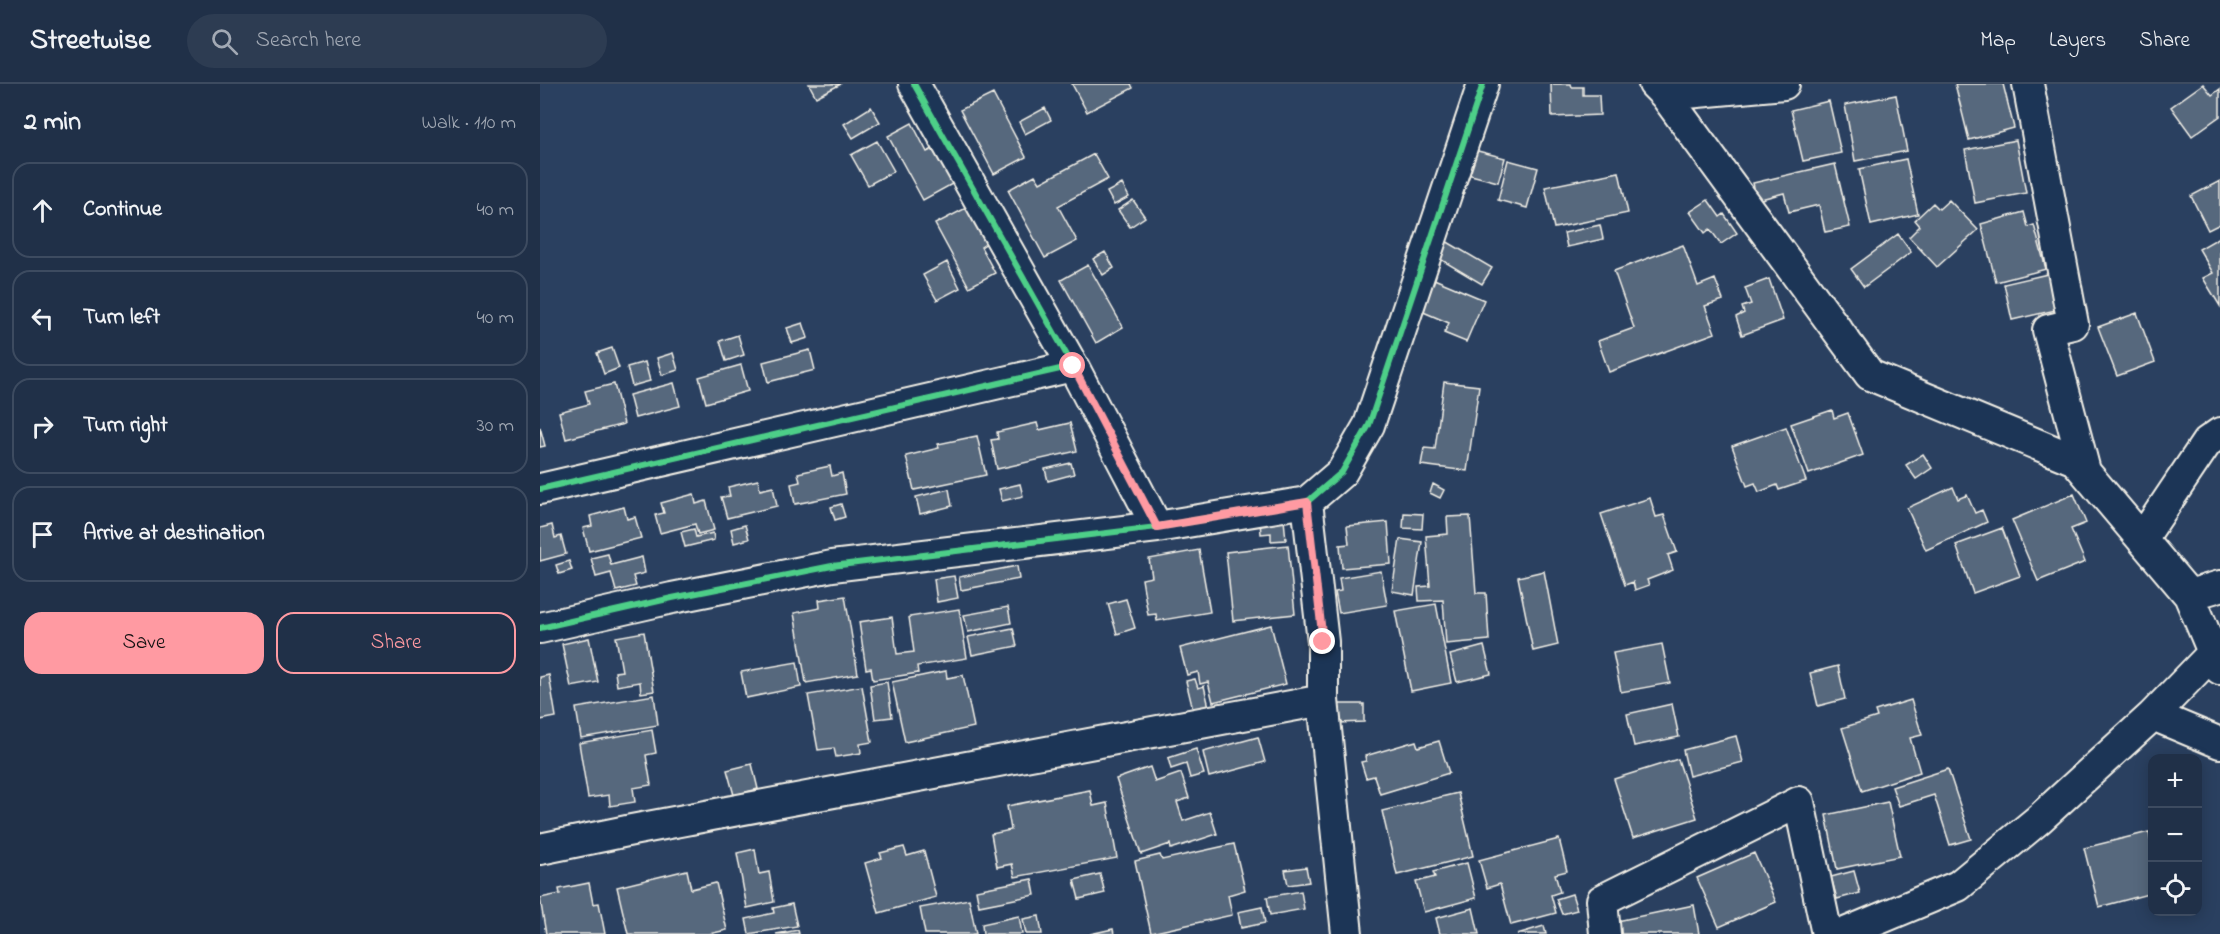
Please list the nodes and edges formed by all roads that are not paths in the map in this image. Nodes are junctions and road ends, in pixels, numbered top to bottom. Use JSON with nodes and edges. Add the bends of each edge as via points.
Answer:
{"nodes":[{"id":1,"x":914,"y":84,"type":"edge"},
{"id":2,"x":1483,"y":84,"type":"edge"},
{"id":3,"x":1784,"y":84,"type":"edge"},
{"id":4,"x":2028,"y":84,"type":"edge"},
{"id":5,"x":1659,"y":89,"type":"edge"},
{"id":6,"x":1073,"y":366,"type":"junction"},
{"id":7,"x":2220,"y":433,"type":"edge"},
{"id":8,"x":2085,"y":471,"type":"junction"},
{"id":9,"x":540,"y":489,"type":"edge"},
{"id":10,"x":1307,"y":502,"type":"junction"},
{"id":11,"x":1157,"y":527,"type":"junction"},
{"id":12,"x":2142,"y":539,"type":"junction"},
{"id":13,"x":2220,"y":586,"type":"edge"},
{"id":14,"x":2189,"y":595,"type":"junction"},
{"id":15,"x":540,"y":628,"type":"edge"},
{"id":16,"x":2216,"y":661,"type":"edge"},
{"id":17,"x":1323,"y":700,"type":"junction"},
{"id":18,"x":2153,"y":715,"type":"junction"},
{"id":19,"x":2220,"y":743,"type":"edge"},
{"id":20,"x":540,"y":849,"type":"edge"},
{"id":21,"x":1345,"y":934,"type":"edge"},
{"id":22,"x":1605,"y":934,"type":"edge"},
{"id":23,"x":1827,"y":934,"type":"edge"},
{"id":24,"x":1843,"y":934,"type":"edge"}],
"edges":[{"from":1,"to":6,"type":"street"},
{"from":2,"to":10,"type":"street","via":[[1369,425],[1342,472]]},
{"from":3,"to":5,"type":"street"},
{"from":4,"to":8,"type":"street","via":[[2073,324],[2048,330]]},
{"from":5,"to":8,"type":"street","via":[[1870,375],[2075,460]]},
{"from":6,"to":9,"type":"street"},
{"from":6,"to":11,"type":"street"},
{"from":7,"to":12,"type":"street","via":[[2207,442]]},
{"from":8,"to":12,"type":"street"},
{"from":10,"to":11,"type":"street"},
{"from":10,"to":17,"type":"street","via":[[1323,642]]},
{"from":11,"to":15,"type":"street","via":[[832,566]]},
{"from":12,"to":14,"type":"street"},
{"from":13,"to":14,"type":"street"},
{"from":14,"to":16,"type":"street"},
{"from":16,"to":18,"type":"street"},
{"from":17,"to":20,"type":"street"},
{"from":17,"to":21,"type":"street"},
{"from":18,"to":19,"type":"street"},
{"from":18,"to":24,"type":"street","via":[[2038,820],[1958,886]]},
{"from":22,"to":23,"type":"street","via":[[1602,900],[1799,802]]}]}
